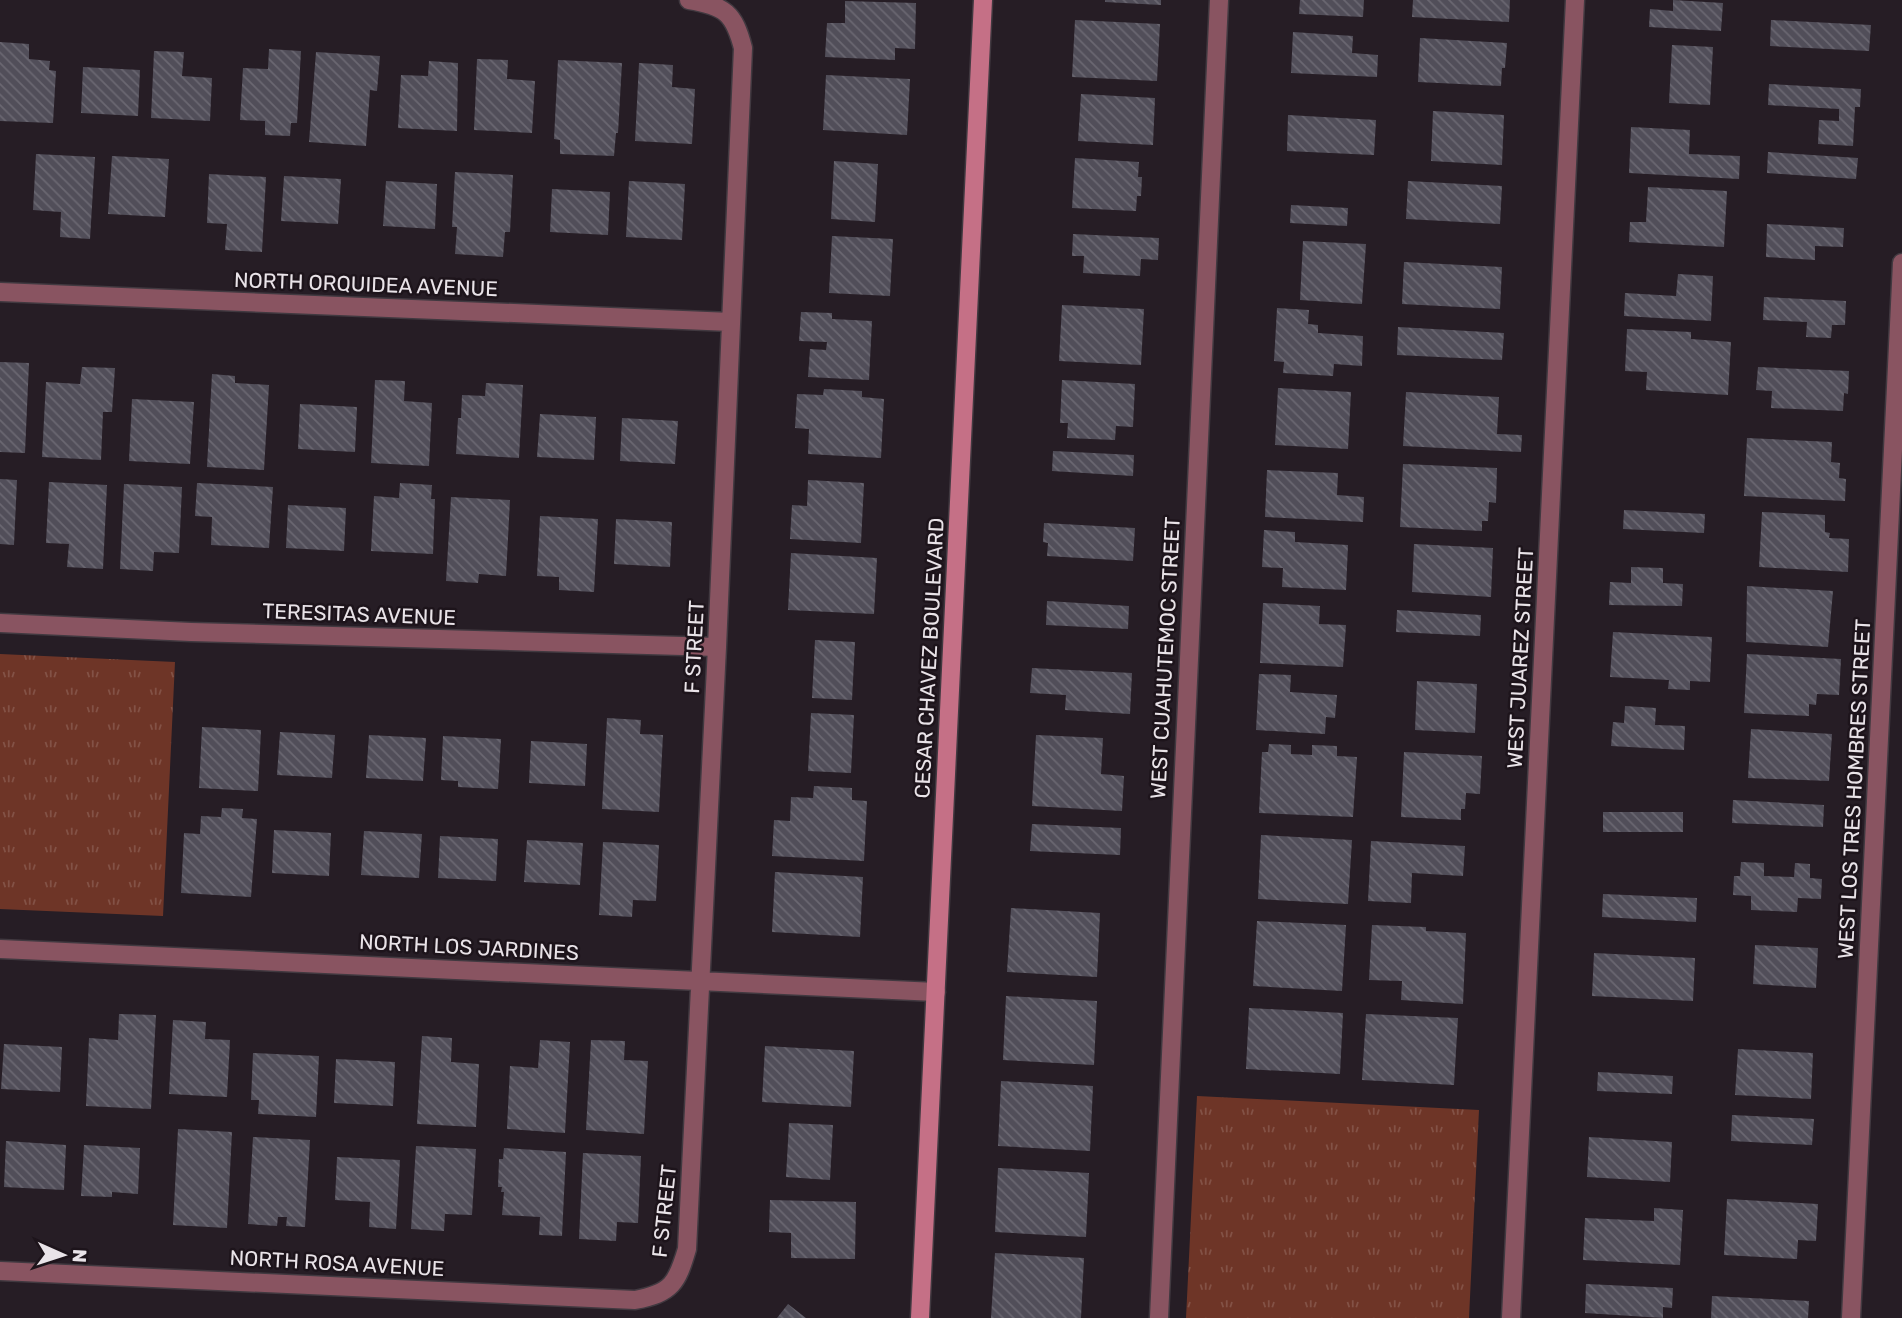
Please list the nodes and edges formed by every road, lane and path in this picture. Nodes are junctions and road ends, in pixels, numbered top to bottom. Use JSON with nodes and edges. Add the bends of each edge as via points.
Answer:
{"nodes":[{"id":1,"x":689,"y":0,"type":"edge"},
{"id":2,"x":983,"y":0,"type":"edge"},
{"id":3,"x":1219,"y":0,"type":"edge"},
{"id":4,"x":1575,"y":0,"type":"edge"},
{"id":5,"x":1902,"y":263,"type":"edge"},
{"id":6,"x":0,"y":292,"type":"edge"},
{"id":7,"x":731,"y":322,"type":"junction"},
{"id":8,"x":0,"y":623,"type":"edge"},
{"id":9,"x":717,"y":647,"type":"junction"},
{"id":10,"x":0,"y":949,"type":"edge"},
{"id":11,"x":701,"y":981,"type":"junction"},
{"id":12,"x":936,"y":992,"type":"junction"},
{"id":13,"x":0,"y":1271,"type":"edge"},
{"id":14,"x":670,"y":1289,"type":"joint"},
{"id":15,"x":920,"y":1318,"type":"edge"},
{"id":16,"x":1159,"y":1318,"type":"edge"},
{"id":17,"x":1511,"y":1318,"type":"edge"},
{"id":18,"x":1852,"y":1318,"type":"edge"}],
"edges":[{"from":1,"to":7,"type":"street","name":"F STREET","via":[[723,9],[737,26],[743,48]]},
{"from":2,"to":12,"type":"street","name":"CESAR CHAVEZ BOULEVARD"},
{"from":3,"to":16,"type":"street","name":"WEST CUAHUTEMOC STREET"},
{"from":4,"to":17,"type":"street","name":"WEST JUAREZ STREET"},
{"from":5,"to":18,"type":"street","name":"WEST LOS TRES HOMBRES STREET"},
{"from":6,"to":7,"type":"street","name":"NORTH ORQUIDEA AVENUE"},
{"from":7,"to":9,"type":"street","name":"F STREET"},
{"from":8,"to":9,"type":"street","name":"TERESITAS AVENUE"},
{"from":9,"to":11,"type":"street","name":"F STREET"},
{"from":10,"to":11,"type":"street","name":"NORTH LOS JARDINES"},
{"from":11,"to":12,"type":"street","name":"NORTH LOS JARDINES"},
{"from":11,"to":14,"type":"street","name":"F STREET","via":[[687,1249]]},
{"from":12,"to":15,"type":"street","name":"CESAR CHAVEZ BOULEVARD"},
{"from":13,"to":14,"type":"street","name":"NORTH ROSA AVENUE","via":[[635,1300]]}]}
